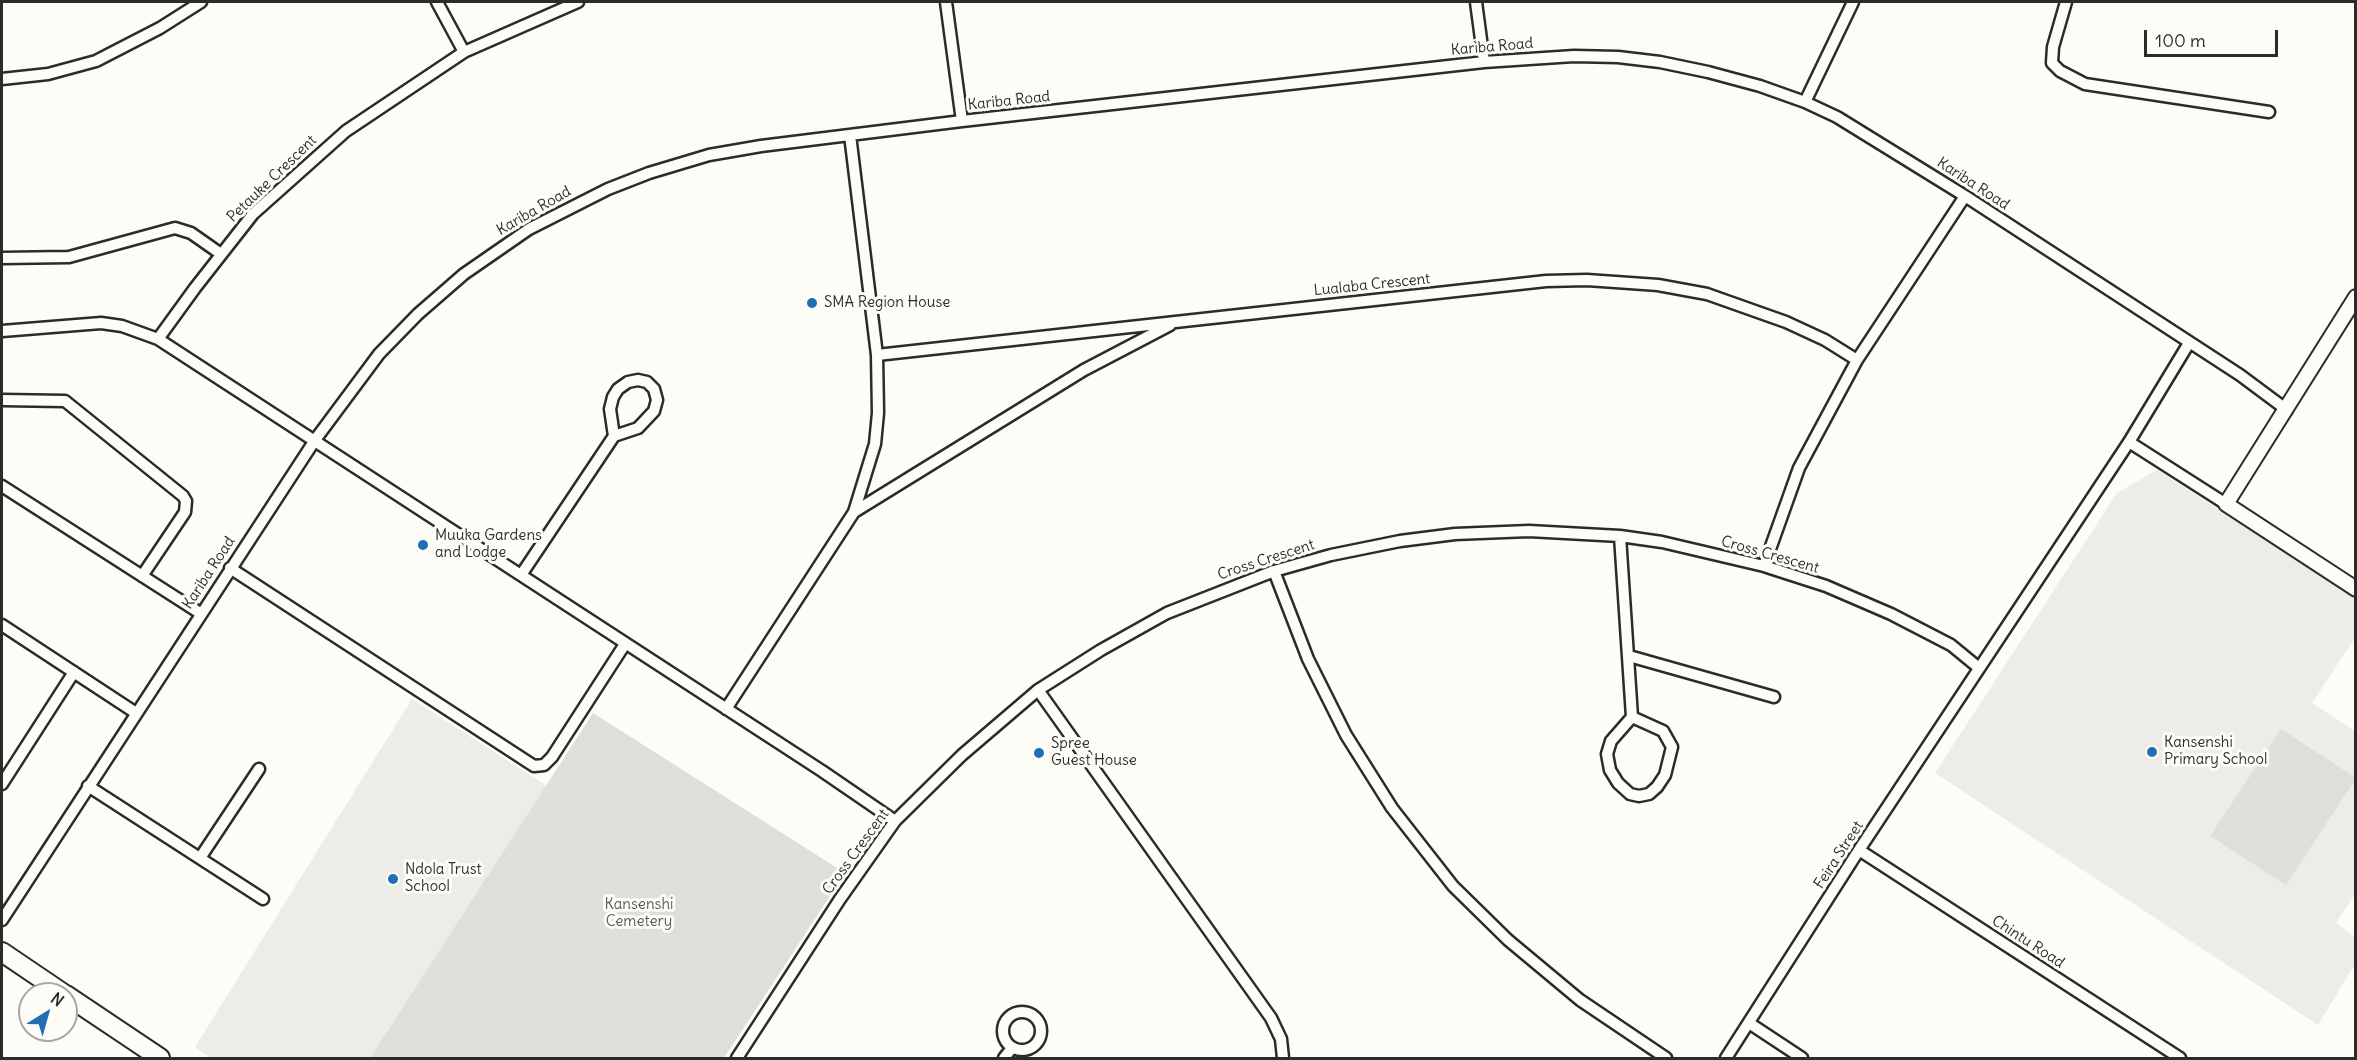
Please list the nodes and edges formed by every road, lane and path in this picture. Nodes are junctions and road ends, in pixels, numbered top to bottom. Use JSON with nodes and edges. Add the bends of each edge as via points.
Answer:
{"nodes":[{"id":1,"x":201,"y":2,"type":"edge"},
{"id":2,"x":437,"y":2,"type":"edge"},
{"id":3,"x":578,"y":2,"type":"edge"},
{"id":4,"x":946,"y":2,"type":"edge"},
{"id":5,"x":1476,"y":2,"type":"edge"},
{"id":6,"x":1853,"y":2,"type":"edge"},
{"id":7,"x":2066,"y":2,"type":"edge"},
{"id":8,"x":464,"y":52,"type":"junction"},
{"id":9,"x":1484,"y":62,"type":"junction"},
{"id":10,"x":2,"y":79,"type":"edge"},
{"id":11,"x":1805,"y":102,"type":"junction"},
{"id":12,"x":2269,"y":112,"type":"dead end"},
{"id":13,"x":962,"y":121,"type":"junction"},
{"id":14,"x":850,"y":135,"type":"junction"},
{"id":15,"x":1965,"y":196,"type":"junction"},
{"id":16,"x":221,"y":254,"type":"junction"},
{"id":17,"x":2,"y":258,"type":"edge"},
{"id":18,"x":2355,"y":297,"type":"edge"},
{"id":19,"x":1178,"y":321,"type":"junction"},
{"id":20,"x":1118,"y":328,"type":"junction"},
{"id":21,"x":2,"y":331,"type":"edge"},
{"id":22,"x":158,"y":339,"type":"junction"},
{"id":23,"x":2189,"y":344,"type":"junction"},
{"id":24,"x":1123,"y":348,"type":"junction"},
{"id":25,"x":877,"y":355,"type":"junction"},
{"id":26,"x":1857,"y":360,"type":"junction"},
{"id":27,"x":2,"y":400,"type":"edge"},
{"id":28,"x":2287,"y":410,"type":"junction"},
{"id":29,"x":614,"y":436,"type":"junction"},
{"id":30,"x":315,"y":440,"type":"junction"},
{"id":31,"x":2129,"y":442,"type":"junction"},
{"id":32,"x":2,"y":486,"type":"edge"},
{"id":33,"x":2226,"y":504,"type":"junction"},
{"id":34,"x":854,"y":512,"type":"junction"},
{"id":35,"x":1620,"y":536,"type":"junction"},
{"id":36,"x":1764,"y":566,"type":"junction"},
{"id":37,"x":230,"y":568,"type":"junction"},
{"id":38,"x":1274,"y":571,"type":"junction"},
{"id":39,"x":521,"y":575,"type":"junction"},
{"id":40,"x":142,"y":576,"type":"junction"},
{"id":41,"x":2355,"y":589,"type":"edge"},
{"id":42,"x":200,"y":614,"type":"junction"},
{"id":43,"x":2,"y":625,"type":"edge"},
{"id":44,"x":625,"y":644,"type":"junction"},
{"id":45,"x":1629,"y":656,"type":"junction"},
{"id":46,"x":1979,"y":668,"type":"junction"},
{"id":47,"x":74,"y":672,"type":"junction"},
{"id":48,"x":1038,"y":690,"type":"junction"},
{"id":49,"x":1774,"y":697,"type":"dead end"},
{"id":50,"x":726,"y":709,"type":"junction"},
{"id":51,"x":136,"y":713,"type":"junction"},
{"id":52,"x":1632,"y":717,"type":"junction"},
{"id":53,"x":259,"y":769,"type":"dead end"},
{"id":54,"x":2,"y":784,"type":"edge"},
{"id":55,"x":88,"y":786,"type":"junction"},
{"id":56,"x":895,"y":821,"type":"junction"},
{"id":57,"x":1859,"y":850,"type":"junction"},
{"id":58,"x":200,"y":858,"type":"junction"},
{"id":59,"x":262,"y":899,"type":"dead end"},
{"id":60,"x":2,"y":920,"type":"edge"},
{"id":61,"x":2,"y":952,"type":"edge"},
{"id":62,"x":46,"y":982,"type":"edge"},
{"id":63,"x":78,"y":1004,"type":"edge"},
{"id":64,"x":1749,"y":1023,"type":"junction"},
{"id":65,"x":1012,"y":1048,"type":"dead end"},
{"id":66,"x":160,"y":1059,"type":"edge"},
{"id":67,"x":737,"y":1059,"type":"edge"},
{"id":68,"x":1004,"y":1059,"type":"edge"},
{"id":69,"x":1283,"y":1059,"type":"edge"},
{"id":70,"x":1666,"y":1059,"type":"edge"},
{"id":71,"x":1726,"y":1059,"type":"edge"},
{"id":72,"x":1802,"y":1059,"type":"edge"},
{"id":73,"x":2180,"y":1059,"type":"edge"}],
"edges":[{"from":1,"to":10,"type":"street","via":[[96,61],[48,74]]},
{"from":2,"to":8,"type":"street"},
{"from":3,"to":8,"type":"street","name":"Petauke Crescent"},
{"from":4,"to":13,"type":"street"},
{"from":5,"to":9,"type":"street"},
{"from":6,"to":11,"type":"street"},
{"from":7,"to":12,"type":"street","via":[[2053,47],[2052,63],[2060,71],[2085,84]]},
{"from":8,"to":16,"type":"street","name":"Petauke Crescent","via":[[332,142],[253,214]]},
{"from":9,"to":11,"type":"street","name":"Kariba Road","via":[[1574,56],[1650,61],[1708,72]]},
{"from":9,"to":13,"type":"street","name":"Kariba Road"},
{"from":11,"to":15,"type":"street","name":"Kariba Road","via":[[1837,117]]},
{"from":13,"to":14,"type":"street","name":"Kariba Road"},
{"from":14,"to":25,"type":"street"},
{"from":14,"to":30,"type":"street","name":"Kariba Road","via":[[709,155],[608,189],[547,219],[477,264],[410,321],[365,370]]},
{"from":15,"to":23,"type":"street","name":"Kariba Road"},
{"from":15,"to":26,"type":"street"},
{"from":16,"to":17,"type":"street","via":[[191,233],[175,228],[69,257]]},
{"from":16,"to":22,"type":"street","name":"Petauke Crescent"},
{"from":18,"to":28,"type":"street"},
{"from":19,"to":20,"type":"street","name":"Lualaba Crescent"},
{"from":19,"to":24,"type":"street"},
{"from":19,"to":26,"type":"street","name":"Lualaba Crescent","via":[[1546,281],[1625,282],[1707,294],[1748,307],[1825,340]]},
{"from":20,"to":24,"type":"street"},
{"from":20,"to":25,"type":"street","name":"Lualaba Crescent"},
{"from":21,"to":22,"type":"street","via":[[101,323]]},
{"from":22,"to":30,"type":"street"},
{"from":23,"to":28,"type":"street","name":"Kariba Road"},
{"from":23,"to":31,"type":"street","name":"Feira Street"},
{"from":24,"to":34,"type":"street"},
{"from":25,"to":34,"type":"street","via":[[878,429]]},
{"from":26,"to":36,"type":"street","via":[[1799,468]]},
{"from":27,"to":40,"type":"street","via":[[65,400],[183,496],[184,512]]},
{"from":28,"to":33,"type":"street"},
{"from":29,"to":29,"type":"street","via":[[610,409],[613,397],[628,382],[647,382],[657,400],[654,411],[638,429]]},
{"from":29,"to":39,"type":"street"},
{"from":30,"to":37,"type":"street","name":"Kariba Road"},
{"from":30,"to":39,"type":"street"},
{"from":31,"to":33,"type":"street"},
{"from":31,"to":46,"type":"street","name":"Feira Street"},
{"from":32,"to":40,"type":"street"},
{"from":33,"to":41,"type":"street"},
{"from":34,"to":50,"type":"street"},
{"from":35,"to":36,"type":"street","name":"Cross Crescent"},
{"from":35,"to":38,"type":"street","name":"Cross Crescent","via":[[1528,531],[1455,534],[1331,555]]},
{"from":35,"to":45,"type":"street"},
{"from":36,"to":46,"type":"street","name":"Cross Crescent","via":[[1826,586],[1891,614],[1951,645]]},
{"from":37,"to":42,"type":"street","name":"Kariba Road"},
{"from":37,"to":44,"type":"street","via":[[534,766],[544,765],[552,758]]},
{"from":38,"to":48,"type":"street","name":"Cross Crescent","via":[[1167,613]]},
{"from":38,"to":70,"type":"street","via":[[1308,659],[1346,735],[1392,808],[1454,886],[1508,940],[1580,1000]]},
{"from":39,"to":44,"type":"street"},
{"from":40,"to":42,"type":"street"},
{"from":42,"to":51,"type":"street","name":"Kariba Road"},
{"from":43,"to":47,"type":"street"},
{"from":44,"to":50,"type":"street"},
{"from":45,"to":49,"type":"street"},
{"from":45,"to":52,"type":"street"},
{"from":46,"to":57,"type":"street","name":"Feira Street"},
{"from":47,"to":51,"type":"street"},
{"from":47,"to":54,"type":"street"},
{"from":48,"to":56,"type":"street","name":"Cross Crescent","via":[[962,755]]},
{"from":48,"to":69,"type":"street","via":[[1271,1018],[1281,1039]]},
{"from":50,"to":56,"type":"street"},
{"from":51,"to":55,"type":"street","name":"Kariba Road"},
{"from":52,"to":52,"type":"street","via":[[1611,741],[1607,754],[1618,783],[1630,794],[1639,796],[1657,787],[1665,775],[1672,747],[1663,731]]},
{"from":53,"to":58,"type":"street"},
{"from":55,"to":58,"type":"street"},
{"from":55,"to":60,"type":"street","name":"Kariba Road"},
{"from":56,"to":67,"type":"street","name":"Cross Crescent"},
{"from":57,"to":64,"type":"street","name":"Feira Street"},
{"from":57,"to":73,"type":"street","name":"Chintu Road"},
{"from":58,"to":59,"type":"street"},
{"from":61,"to":62,"type":"highway"},
{"from":63,"to":66,"type":"highway"},
{"from":64,"to":71,"type":"street","name":"Feira Street"},
{"from":64,"to":72,"type":"street"},
{"from":65,"to":68,"type":"street"}]}
